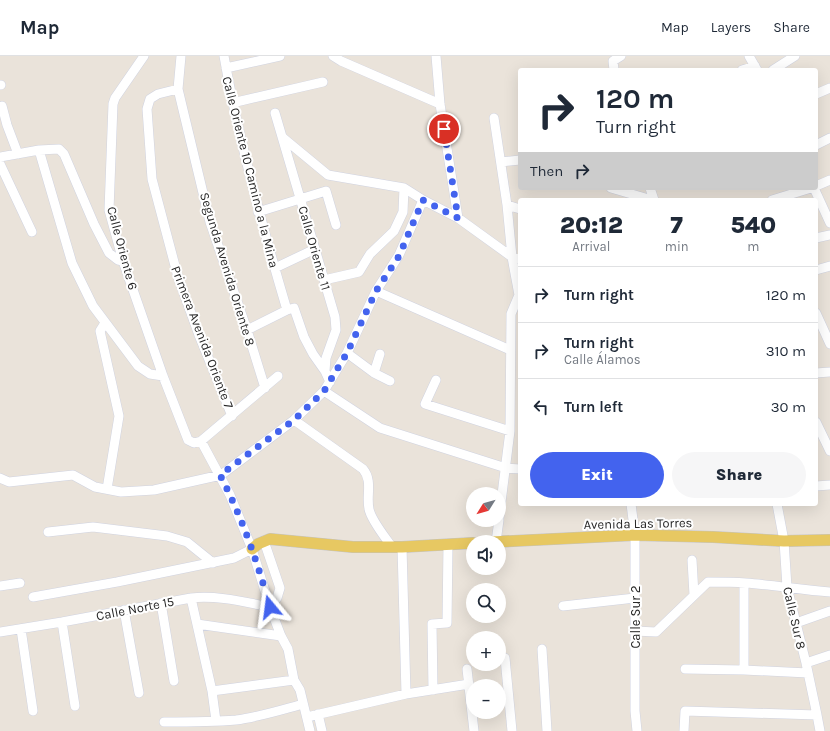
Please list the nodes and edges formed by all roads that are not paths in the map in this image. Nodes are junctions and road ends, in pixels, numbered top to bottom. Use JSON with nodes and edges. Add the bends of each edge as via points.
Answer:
{"nodes":[{"id":1,"x":144,"y":56,"type":"edge"},
{"id":2,"x":181,"y":56,"type":"edge"},
{"id":3,"x":224,"y":56,"type":"edge"},
{"id":4,"x":280,"y":56,"type":"edge"},
{"id":5,"x":436,"y":56,"type":"edge"},
{"id":6,"x":621,"y":56,"type":"edge"},
{"id":7,"x":749,"y":56,"type":"edge"},
{"id":8,"x":795,"y":56,"type":"edge"},
{"id":9,"x":338,"y":58,"type":"edge"},
{"id":10,"x":614,"y":66,"type":"edge"},
{"id":11,"x":226,"y":68,"type":"junction"},
{"id":12,"x":756,"y":68,"type":"edge"},
{"id":13,"x":776,"y":68,"type":"edge"},
{"id":14,"x":323,"y":82,"type":"dead end"},
{"id":15,"x":830,"y":88,"type":"edge"},
{"id":16,"x":178,"y":89,"type":"junction"},
{"id":17,"x":818,"y":93,"type":"edge"},
{"id":18,"x":232,"y":103,"type":"junction"},
{"id":19,"x":440,"y":104,"type":"junction"},
{"id":20,"x":2,"y":106,"type":"dead end"},
{"id":21,"x":275,"y":113,"type":"dead end"},
{"id":22,"x":494,"y":118,"type":"dead end"},
{"id":23,"x":282,"y":137,"type":"junction"},
{"id":24,"x":830,"y":138,"type":"edge"},
{"id":25,"x":818,"y":143,"type":"edge"},
{"id":26,"x":39,"y":150,"type":"junction"},
{"id":27,"x":18,"y":154,"type":"junction"},
{"id":28,"x":0,"y":157,"type":"edge"},
{"id":29,"x":518,"y":161,"type":"edge"},
{"id":30,"x":501,"y":162,"type":"junction"},
{"id":31,"x":0,"y":164,"type":"edge"},
{"id":32,"x":830,"y":180,"type":"edge"},
{"id":33,"x":818,"y":185,"type":"edge"},
{"id":34,"x":404,"y":188,"type":"junction"},
{"id":35,"x":618,"y":190,"type":"edge"},
{"id":36,"x":804,"y":190,"type":"edge"},
{"id":37,"x":815,"y":190,"type":"edge"},
{"id":38,"x":300,"y":198,"type":"junction"},
{"id":39,"x":646,"y":198,"type":"edge"},
{"id":40,"x":778,"y":198,"type":"edge"},
{"id":41,"x":423,"y":200,"type":"junction"},
{"id":42,"x":507,"y":205,"type":"junction"},
{"id":43,"x":518,"y":208,"type":"edge"},
{"id":44,"x":258,"y":212,"type":"junction"},
{"id":45,"x":458,"y":218,"type":"junction"},
{"id":46,"x":830,"y":223,"type":"edge"},
{"id":47,"x":336,"y":225,"type":"dead end"},
{"id":48,"x":32,"y":232,"type":"dead end"},
{"id":49,"x":830,"y":235,"type":"edge"},
{"id":50,"x":818,"y":238,"type":"edge"},
{"id":51,"x":315,"y":249,"type":"junction"},
{"id":52,"x":516,"y":258,"type":"edge"},
{"id":53,"x":123,"y":261,"type":"junction"},
{"id":54,"x":830,"y":266,"type":"edge"},
{"id":55,"x":275,"y":268,"type":"junction"},
{"id":56,"x":818,"y":269,"type":"edge"},
{"id":57,"x":518,"y":276,"type":"edge"},
{"id":58,"x":324,"y":280,"type":"junction"},
{"id":59,"x":376,"y":291,"type":"junction"},
{"id":60,"x":518,"y":299,"type":"edge"},
{"id":61,"x":291,"y":310,"type":"junction"},
{"id":62,"x":818,"y":317,"type":"edge"},
{"id":63,"x":106,"y":323,"type":"junction"},
{"id":64,"x":247,"y":330,"type":"junction"},
{"id":65,"x":830,"y":344,"type":"edge"},
{"id":66,"x":510,"y":350,"type":"junction"},
{"id":67,"x":347,"y":353,"type":"junction"},
{"id":68,"x":380,"y":354,"type":"dead end"},
{"id":69,"x":325,"y":371,"type":"junction"},
{"id":70,"x":830,"y":372,"type":"edge"},
{"id":71,"x":374,"y":373,"type":"junction"},
{"id":72,"x":818,"y":373,"type":"edge"},
{"id":73,"x":163,"y":376,"type":"junction"},
{"id":74,"x":278,"y":376,"type":"dead end"},
{"id":75,"x":436,"y":380,"type":"dead end"},
{"id":76,"x":390,"y":381,"type":"dead end"},
{"id":77,"x":330,"y":382,"type":"junction"},
{"id":78,"x":265,"y":388,"type":"junction"},
{"id":79,"x":324,"y":391,"type":"junction"},
{"id":80,"x":232,"y":416,"type":"junction"},
{"id":81,"x":294,"y":420,"type":"junction"},
{"id":82,"x":818,"y":426,"type":"edge"},
{"id":83,"x":510,"y":431,"type":"junction"},
{"id":84,"x":201,"y":441,"type":"junction"},
{"id":85,"x":830,"y":450,"type":"edge"},
{"id":86,"x":506,"y":468,"type":"junction"},
{"id":87,"x":518,"y":469,"type":"edge"},
{"id":88,"x":220,"y":475,"type":"junction"},
{"id":89,"x":0,"y":478,"type":"edge"},
{"id":90,"x":830,"y":485,"type":"edge"},
{"id":91,"x":818,"y":486,"type":"edge"},
{"id":92,"x":503,"y":487,"type":"edge"},
{"id":93,"x":107,"y":489,"type":"junction"},
{"id":94,"x":632,"y":506,"type":"edge"},
{"id":95,"x":776,"y":506,"type":"edge"},
{"id":96,"x":48,"y":532,"type":"dead end"},
{"id":97,"x":635,"y":535,"type":"junction"},
{"id":98,"x":830,"y":540,"type":"edge"},
{"id":99,"x":264,"y":541,"type":"junction"},
{"id":100,"x":506,"y":541,"type":"edge"},
{"id":101,"x":784,"y":541,"type":"junction"},
{"id":102,"x":466,"y":543,"type":"edge"},
{"id":103,"x":448,"y":544,"type":"junction"},
{"id":104,"x":397,"y":547,"type":"junction"},
{"id":105,"x":252,"y":549,"type":"junction"},
{"id":106,"x":692,"y":560,"type":"dead end"},
{"id":107,"x":214,"y":563,"type":"junction"},
{"id":108,"x":20,"y":583,"type":"dead end"},
{"id":109,"x":744,"y":583,"type":"junction"},
{"id":110,"x":0,"y":586,"type":"edge"},
{"id":111,"x":787,"y":587,"type":"junction"},
{"id":112,"x":830,"y":592,"type":"edge"},
{"id":113,"x":694,"y":595,"type":"junction"},
{"id":114,"x":33,"y":597,"type":"dead end"},
{"id":115,"x":191,"y":598,"type":"junction"},
{"id":116,"x":635,"y":598,"type":"junction"},
{"id":117,"x":161,"y":603,"type":"junction"},
{"id":118,"x":563,"y":606,"type":"dead end"},
{"id":119,"x":270,"y":607,"type":"junction"},
{"id":120,"x":124,"y":610,"type":"junction"},
{"id":121,"x":830,"y":611,"type":"edge"},
{"id":122,"x":62,"y":622,"type":"junction"},
{"id":123,"x":796,"y":623,"type":"junction"},
{"id":124,"x":197,"y":624,"type":"junction"},
{"id":125,"x":21,"y":629,"type":"junction"},
{"id":126,"x":635,"y":631,"type":"junction"},
{"id":127,"x":0,"y":632,"type":"edge"},
{"id":128,"x":281,"y":636,"type":"junction"},
{"id":129,"x":542,"y":649,"type":"dead end"},
{"id":130,"x":830,"y":655,"type":"edge"},
{"id":131,"x":806,"y":663,"type":"junction"},
{"id":132,"x":506,"y":668,"type":"edge"},
{"id":133,"x":685,"y":669,"type":"dead end"},
{"id":134,"x":744,"y":670,"type":"junction"},
{"id":135,"x":808,"y":673,"type":"junction"},
{"id":136,"x":294,"y":680,"type":"junction"},
{"id":137,"x":174,"y":681,"type":"dead end"},
{"id":138,"x":466,"y":684,"type":"edge"},
{"id":139,"x":433,"y":690,"type":"junction"},
{"id":140,"x":212,"y":691,"type":"junction"},
{"id":141,"x":139,"y":692,"type":"dead end"},
{"id":142,"x":406,"y":694,"type":"junction"},
{"id":143,"x":303,"y":704,"type":"junction"},
{"id":144,"x":75,"y":706,"type":"dead end"},
{"id":145,"x":33,"y":711,"type":"dead end"},
{"id":146,"x":318,"y":714,"type":"junction"},
{"id":147,"x":817,"y":715,"type":"junction"},
{"id":148,"x":307,"y":717,"type":"junction"},
{"id":149,"x":473,"y":719,"type":"edge"},
{"id":150,"x":216,"y":721,"type":"junction"},
{"id":151,"x":164,"y":722,"type":"dead end"},
{"id":152,"x":310,"y":731,"type":"edge"},
{"id":153,"x":322,"y":731,"type":"edge"},
{"id":154,"x":474,"y":731,"type":"edge"},
{"id":155,"x":512,"y":731,"type":"edge"},
{"id":156,"x":547,"y":731,"type":"edge"},
{"id":157,"x":637,"y":731,"type":"edge"},
{"id":158,"x":684,"y":731,"type":"edge"},
{"id":159,"x":820,"y":731,"type":"edge"}],
"edges":[{"from":1,"to":53,"type":"street","name":"Calle Oriente 6","via":[[113,104],[110,210]]},
{"from":2,"to":16,"type":"street","name":"Segunda Avenida Oriente 8"},
{"from":3,"to":11,"type":"street","name":"Calle Oriente 10 Camino a la Mina"},
{"from":4,"to":11,"type":"street"},
{"from":5,"to":19,"type":"street"},
{"from":6,"to":10,"type":"street"},
{"from":7,"to":12,"type":"street"},
{"from":8,"to":13,"type":"street"},
{"from":9,"to":19,"type":"street"},
{"from":11,"to":18,"type":"street","name":"Calle Oriente 10 Camino a la Mina"},
{"from":14,"to":18,"type":"street"},
{"from":15,"to":17,"type":"street"},
{"from":16,"to":64,"type":"street","name":"Segunda Avenida Oriente 8","via":[[210,222]]},
{"from":16,"to":80,"type":"street","name":"Primera Avenida Oriente 7","via":[[158,94],[150,99],[147,109],[152,179],[178,277]]},
{"from":18,"to":44,"type":"street","name":"Calle Oriente 10 Camino a la Mina"},
{"from":19,"to":45,"type":"street"},
{"from":20,"to":27,"type":"street","via":[[6,125]]},
{"from":21,"to":23,"type":"street","name":"Calle Oriente 11"},
{"from":22,"to":30,"type":"street"},
{"from":23,"to":34,"type":"street","via":[[328,175]]},
{"from":23,"to":38,"type":"street","name":"Calle Oriente 11"},
{"from":24,"to":25,"type":"street"},
{"from":26,"to":27,"type":"street"},
{"from":26,"to":53,"type":"street","via":[[59,149],[64,154],[109,253]]},
{"from":26,"to":63,"type":"street","via":[[72,263],[93,306]]},
{"from":27,"to":28,"type":"street"},
{"from":29,"to":30,"type":"street"},
{"from":30,"to":42,"type":"street"},
{"from":31,"to":48,"type":"street"},
{"from":32,"to":33,"type":"street"},
{"from":34,"to":41,"type":"street"},
{"from":34,"to":58,"type":"street","via":[[403,212],[394,230],[370,254],[359,272]]},
{"from":35,"to":39,"type":"street"},
{"from":36,"to":40,"type":"street"},
{"from":37,"to":46,"type":"street"},
{"from":38,"to":44,"type":"street"},
{"from":38,"to":47,"type":"street","via":[[326,191]]},
{"from":38,"to":51,"type":"street","name":"Calle Oriente 11"},
{"from":41,"to":45,"type":"street"},
{"from":41,"to":59,"type":"street","via":[[399,256]]},
{"from":42,"to":43,"type":"street"},
{"from":42,"to":52,"type":"street"},
{"from":44,"to":55,"type":"street","name":"Calle Oriente 10 Camino a la Mina"},
{"from":45,"to":52,"type":"street"},
{"from":49,"to":50,"type":"street"},
{"from":51,"to":55,"type":"street"},
{"from":51,"to":58,"type":"street","name":"Calle Oriente 11"},
{"from":52,"to":57,"type":"street"},
{"from":53,"to":73,"type":"street","name":"Calle Oriente 6"},
{"from":54,"to":56,"type":"street"},
{"from":55,"to":61,"type":"street","name":"Calle Oriente 10 Camino a la Mina"},
{"from":58,"to":69,"type":"street","name":"Calle Oriente 11","via":[[335,317],[336,330],[326,358]]},
{"from":59,"to":66,"type":"street"},
{"from":59,"to":67,"type":"street"},
{"from":60,"to":66,"type":"street","via":[[511,314]]},
{"from":61,"to":64,"type":"street"},
{"from":61,"to":69,"type":"street","name":"Calle Oriente 10 Camino a la Mina","via":[[313,354]]},
{"from":62,"to":65,"type":"street"},
{"from":63,"to":73,"type":"street","via":[[138,366],[150,374]]},
{"from":63,"to":93,"type":"street","via":[[100,331],[119,416]]},
{"from":64,"to":78,"type":"street","name":"Segunda Avenida Oriente 8"},
{"from":66,"to":83,"type":"street"},
{"from":67,"to":71,"type":"street"},
{"from":67,"to":77,"type":"street"},
{"from":68,"to":71,"type":"street"},
{"from":69,"to":77,"type":"street"},
{"from":70,"to":72,"type":"street"},
{"from":71,"to":76,"type":"street"},
{"from":73,"to":84,"type":"street","name":"Calle Oriente 6","via":[[188,440],[194,443]]},
{"from":74,"to":78,"type":"street"},
{"from":75,"to":83,"type":"street","via":[[425,404]]},
{"from":77,"to":79,"type":"street"},
{"from":78,"to":80,"type":"street"},
{"from":79,"to":81,"type":"street"},
{"from":79,"to":86,"type":"street","via":[[380,428]]},
{"from":80,"to":84,"type":"street"},
{"from":81,"to":88,"type":"street"},
{"from":81,"to":104,"type":"street","via":[[368,475],[369,510]]},
{"from":82,"to":85,"type":"street"},
{"from":83,"to":86,"type":"street"},
{"from":84,"to":88,"type":"street"},
{"from":86,"to":87,"type":"street"},
{"from":86,"to":92,"type":"street"},
{"from":88,"to":93,"type":"street","via":[[154,490],[121,492]]},
{"from":88,"to":105,"type":"street"},
{"from":89,"to":93,"type":"street","via":[[9,482],[73,475],[94,487]]},
{"from":90,"to":91,"type":"street"},
{"from":94,"to":97,"type":"street","name":"Calle Sur 2"},
{"from":95,"to":101,"type":"street","name":"Calle Sur 8"},
{"from":96,"to":107,"type":"street","via":[[93,527],[167,536],[187,542]]},
{"from":97,"to":100,"type":"main road","name":"Avenida Las Torres"},
{"from":97,"to":101,"type":"main road","name":"Avenida Las Torres"},
{"from":97,"to":116,"type":"street","name":"Calle Sur 2"},
{"from":98,"to":101,"type":"main road","name":"Avenida Las Torres"},
{"from":99,"to":104,"type":"main road","via":[[270,539],[353,547]]},
{"from":99,"to":105,"type":"main road"},
{"from":99,"to":119,"type":"street","via":[[280,588],[277,598]]},
{"from":101,"to":111,"type":"street","name":"Calle Sur 8"},
{"from":102,"to":103,"type":"main road"},
{"from":103,"to":104,"type":"main road"},
{"from":103,"to":139,"type":"street","via":[[447,623],[432,624]]},
{"from":104,"to":142,"type":"street"},
{"from":105,"to":107,"type":"street","via":[[234,558]]},
{"from":105,"to":119,"type":"street"},
{"from":106,"to":113,"type":"street"},
{"from":107,"to":114,"type":"street"},
{"from":108,"to":110,"type":"street"},
{"from":109,"to":111,"type":"street"},
{"from":109,"to":113,"type":"street","via":[[708,582]]},
{"from":109,"to":134,"type":"street"},
{"from":111,"to":112,"type":"street"},
{"from":111,"to":123,"type":"street","name":"Calle Sur 8"},
{"from":113,"to":126,"type":"street","via":[[656,632]]},
{"from":115,"to":117,"type":"street","name":"Calle Norte 15"},
{"from":115,"to":119,"type":"street","name":"Calle Norte 15","via":[[221,598]]},
{"from":115,"to":124,"type":"street"},
{"from":116,"to":118,"type":"street"},
{"from":116,"to":126,"type":"street","name":"Calle Sur 2"},
{"from":117,"to":120,"type":"street","name":"Calle Norte 15"},
{"from":117,"to":137,"type":"street"},
{"from":119,"to":128,"type":"street"},
{"from":120,"to":122,"type":"street","name":"Calle Norte 15"},
{"from":120,"to":141,"type":"street"},
{"from":121,"to":123,"type":"street"},
{"from":122,"to":125,"type":"street","name":"Calle Norte 15"},
{"from":122,"to":144,"type":"street"},
{"from":123,"to":131,"type":"street","name":"Calle Sur 8"},
{"from":124,"to":128,"type":"street"},
{"from":124,"to":140,"type":"street"},
{"from":125,"to":127,"type":"street","name":"Calle Norte 15"},
{"from":125,"to":145,"type":"street"},
{"from":126,"to":157,"type":"street","name":"Calle Sur 2"},
{"from":128,"to":136,"type":"street","via":[[288,649]]},
{"from":129,"to":156,"type":"street"},
{"from":130,"to":131,"type":"street"},
{"from":131,"to":135,"type":"street","name":"Calle Sur 8"},
{"from":132,"to":155,"type":"street"},
{"from":133,"to":134,"type":"street"},
{"from":134,"to":135,"type":"street"},
{"from":135,"to":147,"type":"street","name":"Calle Sur 8"},
{"from":136,"to":140,"type":"street"},
{"from":136,"to":143,"type":"street","via":[[300,690]]},
{"from":138,"to":139,"type":"street"},
{"from":139,"to":142,"type":"street"},
{"from":140,"to":150,"type":"street"},
{"from":142,"to":146,"type":"street"},
{"from":143,"to":148,"type":"street"},
{"from":143,"to":150,"type":"street","via":[[275,712]]},
{"from":146,"to":148,"type":"street"},
{"from":146,"to":153,"type":"street"},
{"from":147,"to":158,"type":"street","via":[[685,710]]},
{"from":147,"to":159,"type":"street","name":"Calle Sur 8"},
{"from":148,"to":152,"type":"street"},
{"from":149,"to":154,"type":"street"},
{"from":150,"to":151,"type":"street"}]}
